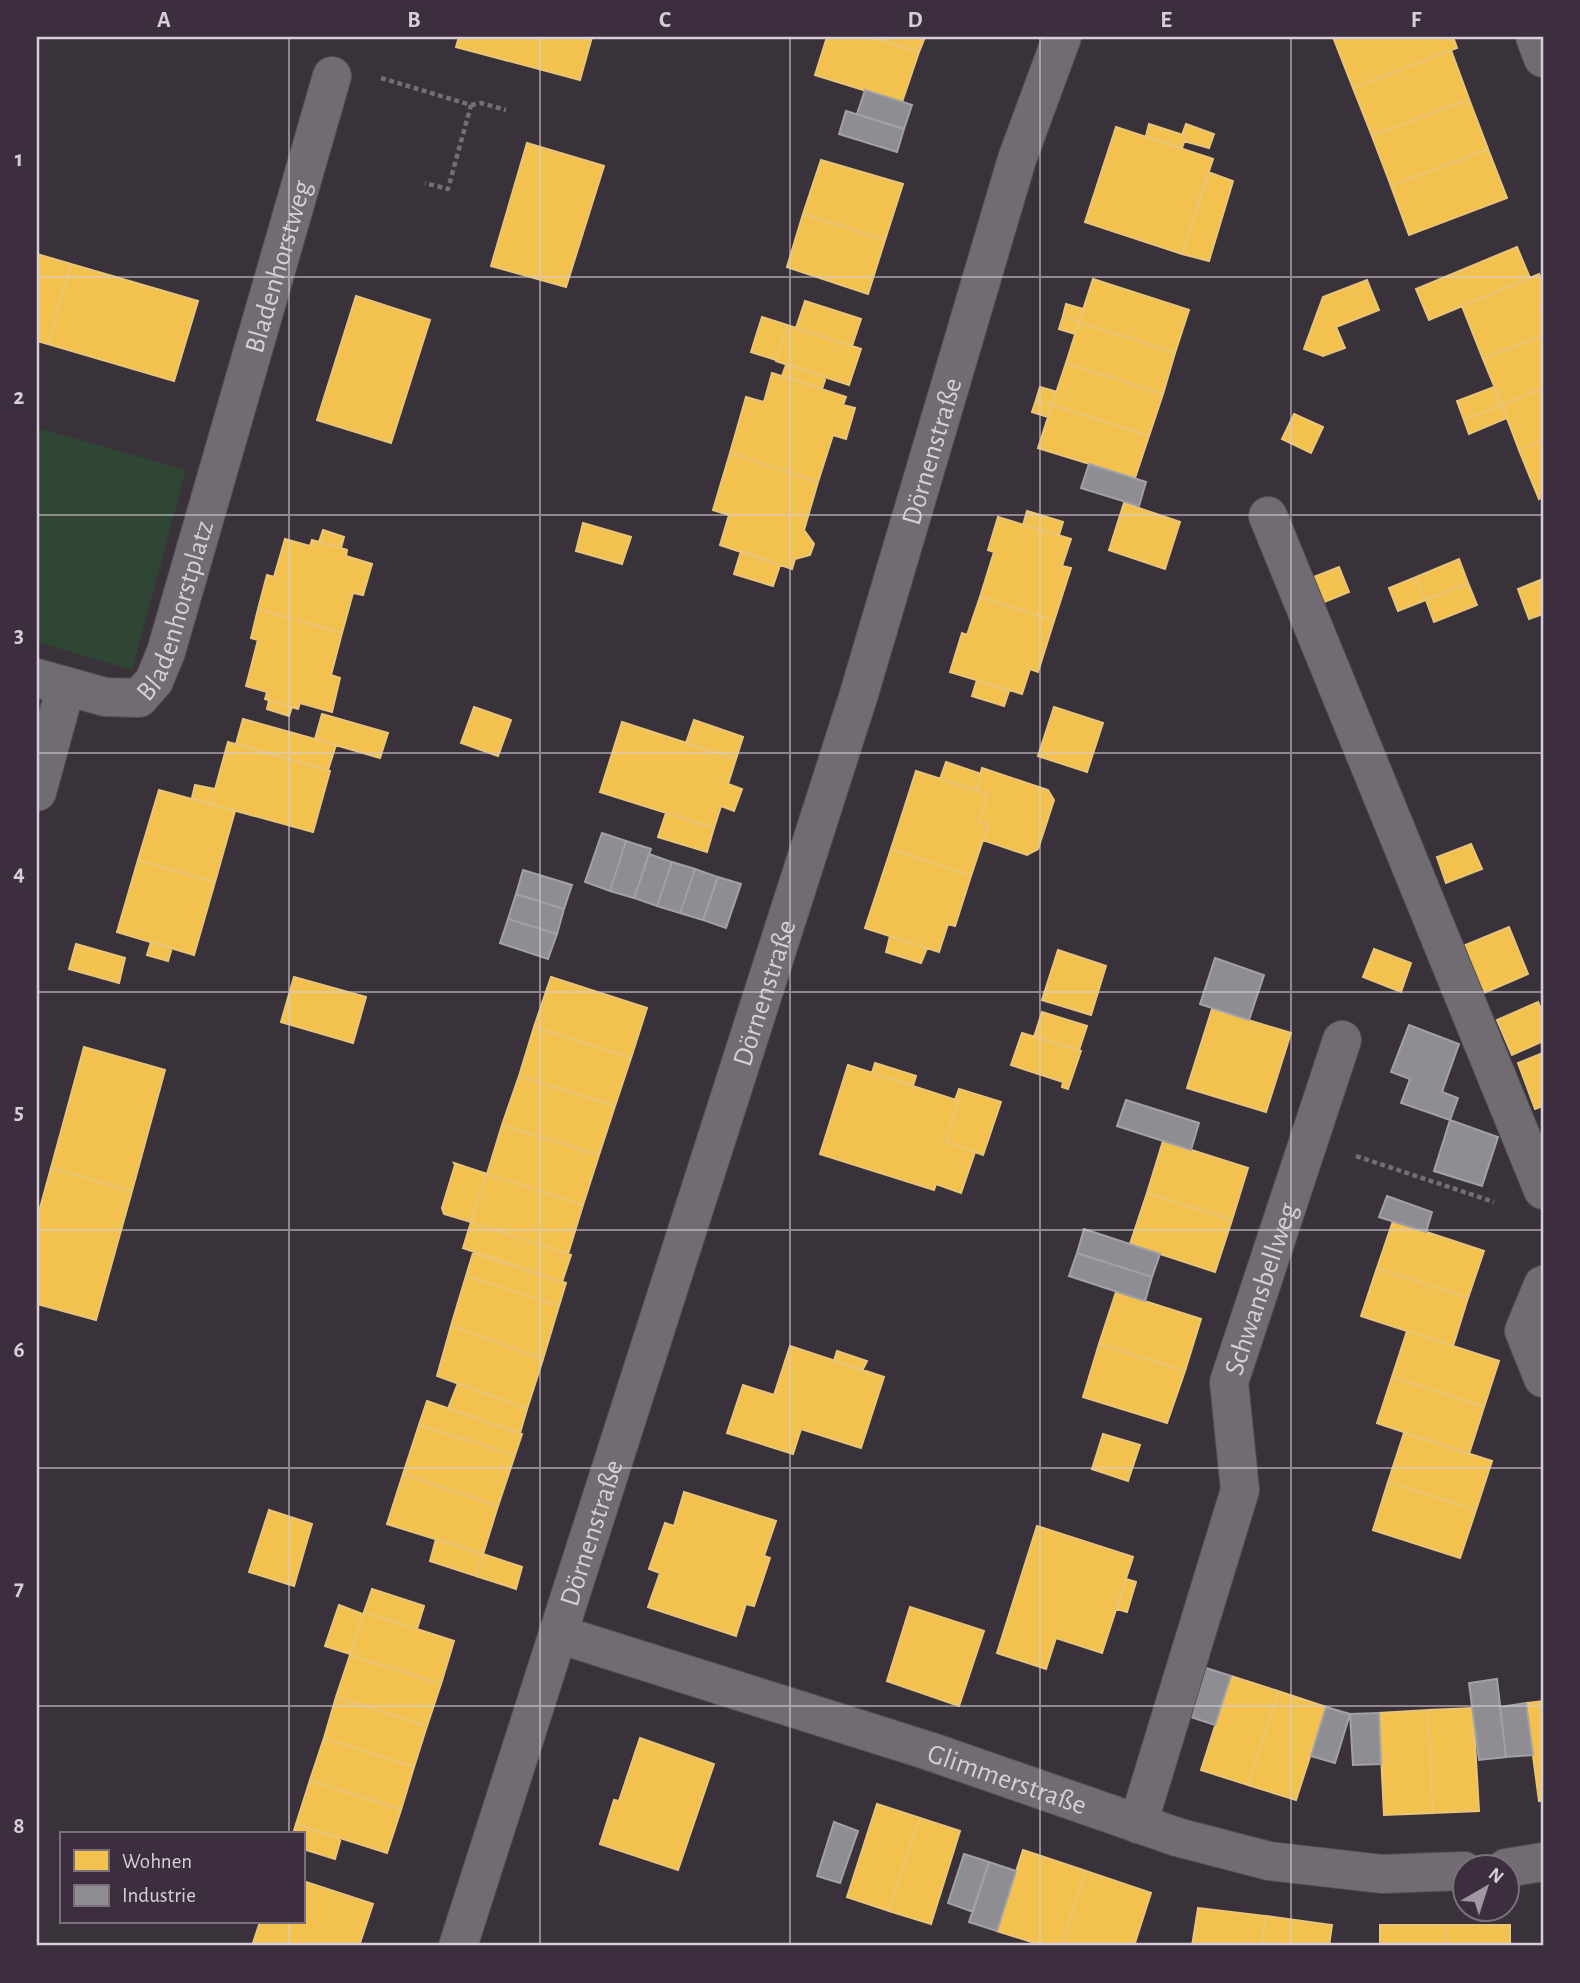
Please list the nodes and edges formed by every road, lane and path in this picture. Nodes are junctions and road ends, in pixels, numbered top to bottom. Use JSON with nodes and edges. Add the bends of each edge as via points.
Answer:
{"nodes":[{"id":1,"x":1062,"y":37,"type":"edge"},
{"id":2,"x":1535,"y":37,"type":"edge"},
{"id":3,"x":1543,"y":58,"type":"edge"},
{"id":4,"x":372,"y":75,"type":"dead end"},
{"id":5,"x":332,"y":76,"type":"dead end"},
{"id":6,"x":471,"y":105,"type":"junction"},
{"id":7,"x":506,"y":110,"type":"dead end"},
{"id":8,"x":425,"y":183,"type":"dead end"},
{"id":9,"x":223,"y":457,"type":"joint"},
{"id":10,"x":1268,"y":516,"type":"dead end"},
{"id":11,"x":51,"y":682,"type":"edge"},
{"id":12,"x":37,"y":792,"type":"edge"},
{"id":13,"x":1342,"y":1040,"type":"dead end"},
{"id":14,"x":1309,"y":1140,"type":"junction"},
{"id":15,"x":1543,"y":1190,"type":"edge"},
{"id":16,"x":1495,"y":1203,"type":"dead end"},
{"id":17,"x":1543,"y":1285,"type":"edge"},
{"id":18,"x":1543,"y":1378,"type":"edge"},
{"id":19,"x":558,"y":1634,"type":"junction"},
{"id":20,"x":1138,"y":1824,"type":"junction"},
{"id":21,"x":1543,"y":1862,"type":"edge"},
{"id":22,"x":1520,"y":1866,"type":"edge"},
{"id":23,"x":1450,"y":1872,"type":"edge"},
{"id":24,"x":458,"y":1946,"type":"edge"}],
"edges":[{"from":1,"to":19,"type":"street","name":"Dörnenstraße","via":[[1017,159],[859,694]]},
{"from":2,"to":3,"type":"street"},
{"from":4,"to":6,"type":"path"},
{"from":5,"to":9,"type":"street","name":"Bladenhorstweg"},
{"from":6,"to":7,"type":"path"},
{"from":6,"to":8,"type":"path","via":[[448,189]]},
{"from":9,"to":11,"type":"street","name":"Bladenhorstplatz","via":[[154,681],[139,698],[105,697]]},
{"from":10,"to":15,"type":"street"},
{"from":11,"to":12,"type":"street"},
{"from":13,"to":14,"type":"street","name":"Schwansbellweg"},
{"from":14,"to":16,"type":"path"},
{"from":14,"to":20,"type":"street","name":"Schwansbellweg","via":[[1229,1382],[1240,1490]]},
{"from":17,"to":18,"type":"street","via":[[1524,1331]]},
{"from":19,"to":20,"type":"street","name":"Glimmerstraße","via":[[929,1751]]},
{"from":19,"to":24,"type":"street","name":"Dörnenstraße"},
{"from":20,"to":23,"type":"street","name":"Glimmerstraße","via":[[1269,1861],[1382,1874]]},
{"from":21,"to":22,"type":"street"}]}
